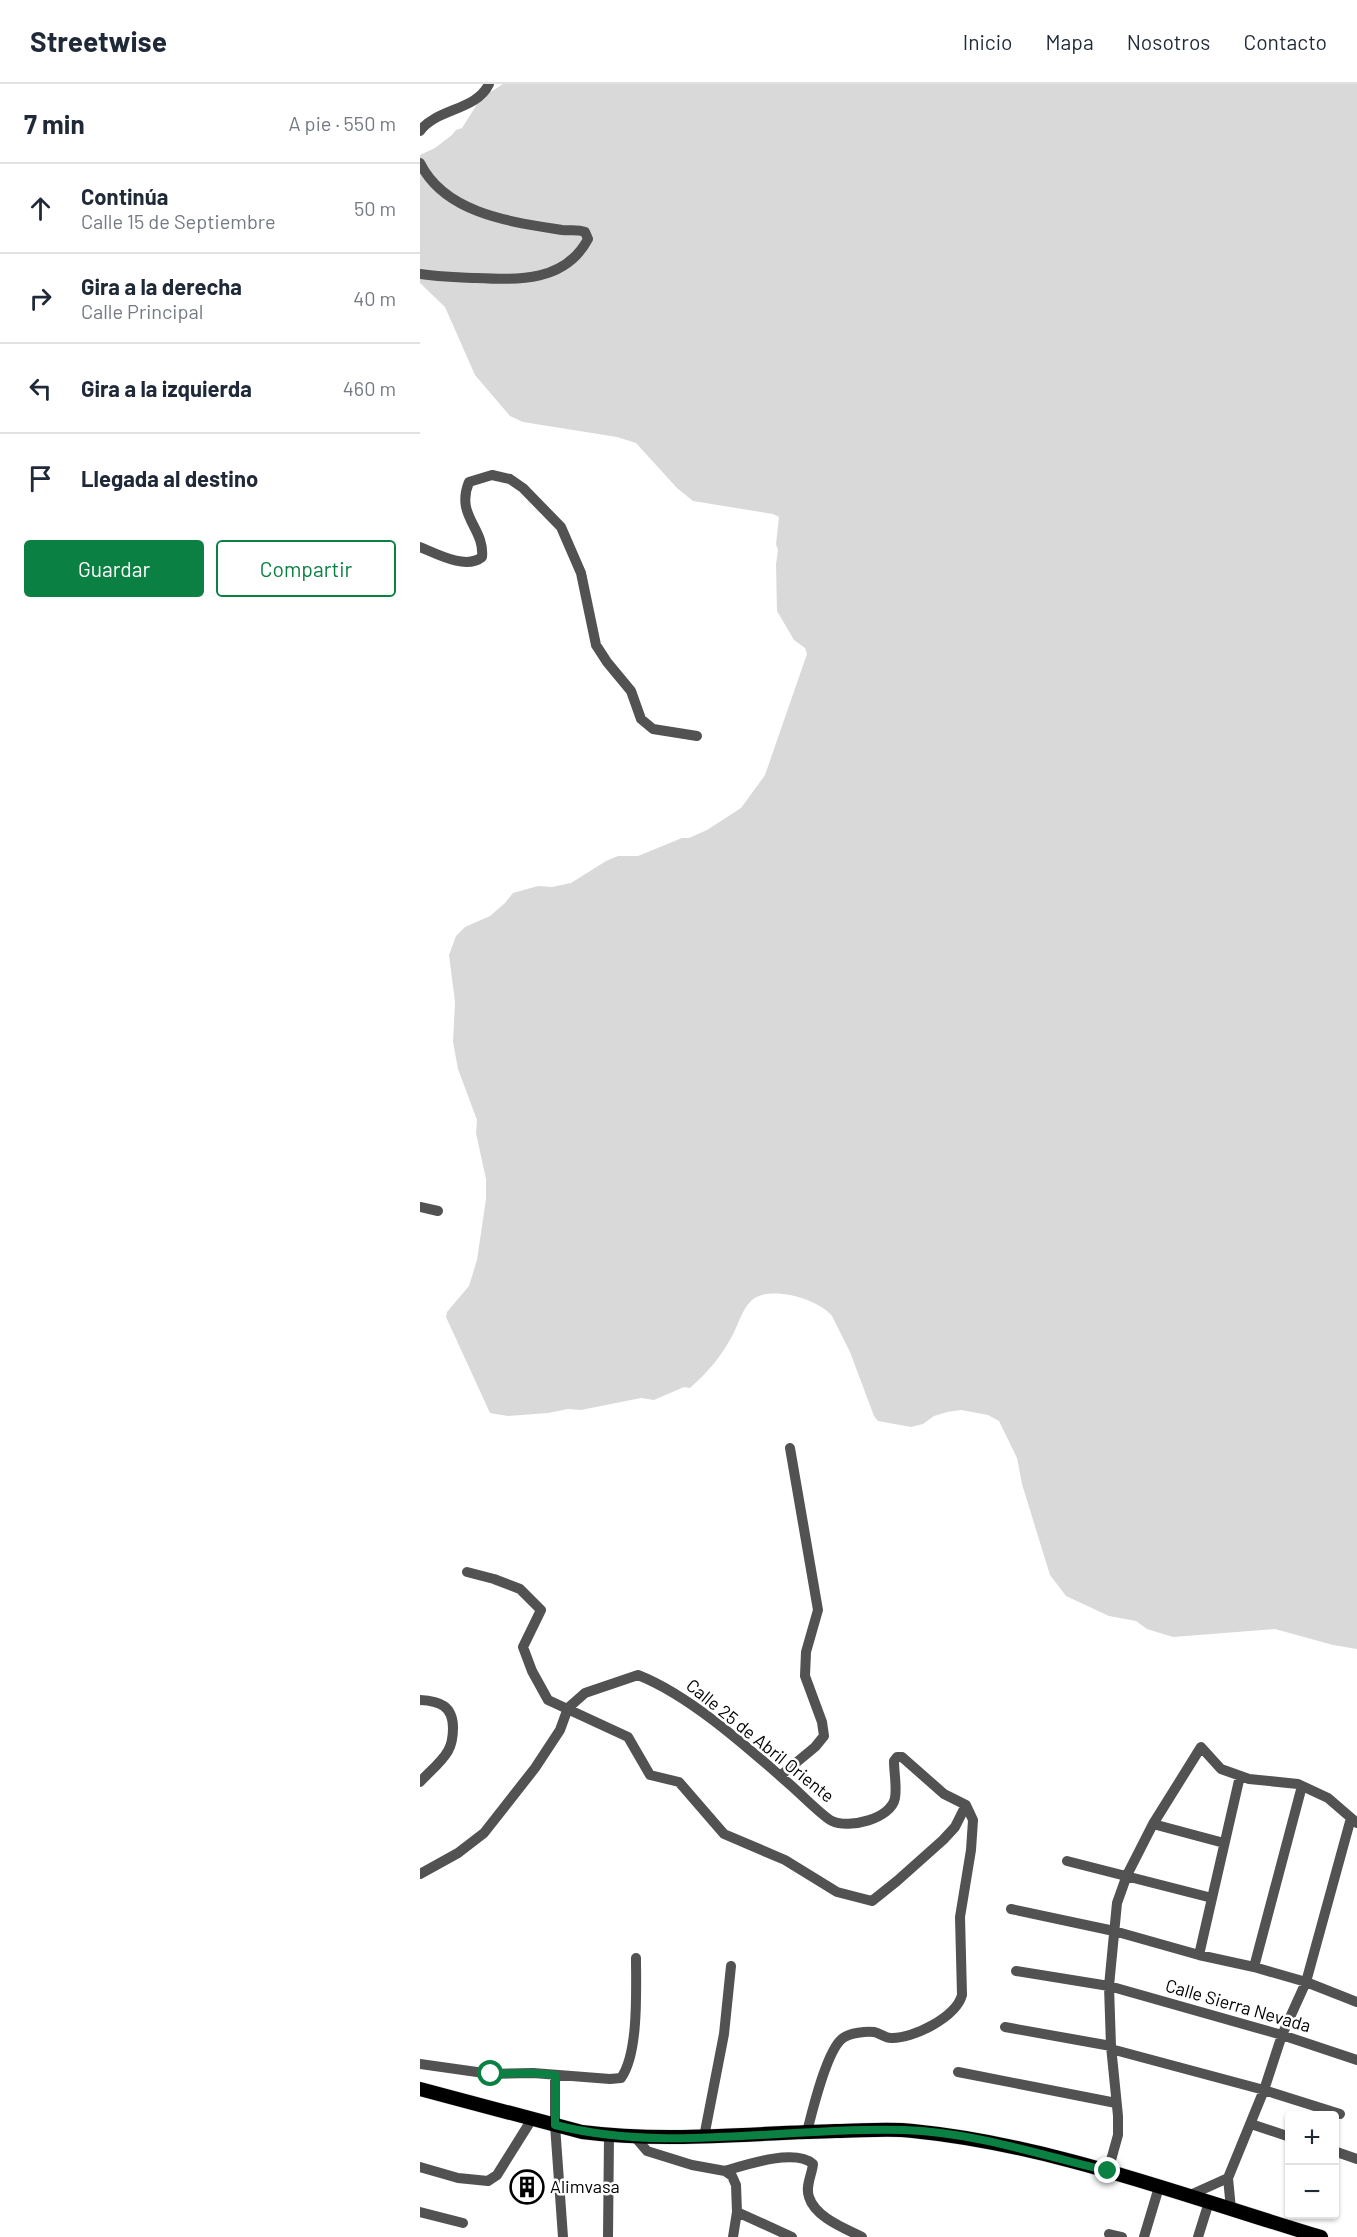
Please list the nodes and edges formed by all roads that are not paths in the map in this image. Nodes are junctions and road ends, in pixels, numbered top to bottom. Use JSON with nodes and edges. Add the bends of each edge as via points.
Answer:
{"nodes":[{"id":1,"x":489,"y":84,"type":"edge"},
{"id":2,"x":420,"y":131,"type":"edge"},
{"id":3,"x":420,"y":163,"type":"edge"},
{"id":4,"x":420,"y":274,"type":"edge"},
{"id":5,"x":420,"y":547,"type":"edge"},
{"id":6,"x":697,"y":736,"type":"dead end"},
{"id":7,"x":420,"y":1207,"type":"edge"},
{"id":8,"x":438,"y":1211,"type":"dead end"},
{"id":9,"x":790,"y":1448,"type":"dead end"},
{"id":10,"x":466,"y":1572,"type":"dead end"},
{"id":11,"x":420,"y":1700,"type":"edge"},
{"id":12,"x":568,"y":1708,"type":"junction"},
{"id":13,"x":780,"y":1776,"type":"junction"},
{"id":14,"x":1239,"y":1776,"type":"junction"},
{"id":15,"x":420,"y":1782,"type":"edge"},
{"id":16,"x":1302,"y":1786,"type":"junction"},
{"id":17,"x":966,"y":1805,"type":"junction"},
{"id":18,"x":1354,"y":1820,"type":"edge"},
{"id":19,"x":1153,"y":1824,"type":"junction"},
{"id":20,"x":1224,"y":1843,"type":"junction"},
{"id":21,"x":1067,"y":1861,"type":"dead end"},
{"id":22,"x":420,"y":1874,"type":"edge"},
{"id":23,"x":1127,"y":1875,"type":"junction"},
{"id":24,"x":1212,"y":1898,"type":"junction"},
{"id":25,"x":1011,"y":1909,"type":"dead end"},
{"id":26,"x":1114,"y":1931,"type":"junction"},
{"id":27,"x":1198,"y":1955,"type":"junction"},
{"id":28,"x":636,"y":1958,"type":"dead end"},
{"id":29,"x":731,"y":1966,"type":"dead end"},
{"id":30,"x":1254,"y":1967,"type":"junction"},
{"id":31,"x":1016,"y":1971,"type":"dead end"},
{"id":32,"x":1306,"y":1982,"type":"junction"},
{"id":33,"x":1109,"y":1986,"type":"junction"},
{"id":34,"x":1357,"y":2002,"type":"edge"},
{"id":35,"x":1005,"y":2027,"type":"dead end"},
{"id":36,"x":1282,"y":2035,"type":"junction"},
{"id":37,"x":1111,"y":2048,"type":"junction"},
{"id":38,"x":1357,"y":2060,"type":"edge"},
{"id":39,"x":420,"y":2064,"type":"edge"},
{"id":40,"x":958,"y":2072,"type":"dead end"},
{"id":41,"x":555,"y":2075,"type":"junction"},
{"id":42,"x":420,"y":2089,"type":"edge"},
{"id":43,"x":1264,"y":2090,"type":"junction"},
{"id":44,"x":1116,"y":2103,"type":"junction"},
{"id":45,"x":1340,"y":2114,"type":"dead end"},
{"id":46,"x":532,"y":2119,"type":"junction"},
{"id":47,"x":1251,"y":2124,"type":"junction"},
{"id":48,"x":555,"y":2125,"type":"junction"},
{"id":49,"x":807,"y":2132,"type":"junction"},
{"id":50,"x":1285,"y":2135,"type":"edge"},
{"id":51,"x":609,"y":2136,"type":"junction"},
{"id":52,"x":635,"y":2137,"type":"junction"},
{"id":53,"x":704,"y":2137,"type":"junction"},
{"id":54,"x":1339,"y":2152,"type":"edge"},
{"id":55,"x":1357,"y":2159,"type":"edge"},
{"id":56,"x":420,"y":2167,"type":"edge"},
{"id":57,"x":1108,"y":2171,"type":"junction"},
{"id":58,"x":724,"y":2172,"type":"junction"},
{"id":59,"x":1228,"y":2178,"type":"junction"},
{"id":60,"x":1159,"y":2187,"type":"junction"},
{"id":61,"x":1188,"y":2196,"type":"junction"},
{"id":62,"x":1209,"y":2202,"type":"junction"},
{"id":63,"x":1231,"y":2209,"type":"junction"},
{"id":64,"x":420,"y":2212,"type":"edge"},
{"id":65,"x":737,"y":2212,"type":"junction"},
{"id":66,"x":463,"y":2223,"type":"dead end"},
{"id":67,"x":1290,"y":2232,"type":"edge"},
{"id":68,"x":1109,"y":2234,"type":"dead end"},
{"id":69,"x":563,"y":2237,"type":"edge"},
{"id":70,"x":608,"y":2237,"type":"edge"},
{"id":71,"x":733,"y":2237,"type":"edge"},
{"id":72,"x":792,"y":2237,"type":"edge"},
{"id":73,"x":862,"y":2237,"type":"edge"},
{"id":74,"x":1122,"y":2237,"type":"edge"},
{"id":75,"x":1144,"y":2237,"type":"edge"},
{"id":76,"x":1198,"y":2237,"type":"edge"},
{"id":77,"x":1321,"y":2237,"type":"edge"}],
"edges":[{"from":1,"to":2,"type":"street","via":[[470,103],[427,122]]},
{"from":3,"to":4,"type":"street","via":[[429,177],[460,204],[521,223],[579,230],[588,239],[563,266],[535,278]]},
{"from":5,"to":6,"type":"street","via":[[460,561],[476,562],[482,558],[483,546],[464,502],[465,491],[469,482],[478,478],[492,475],[510,479],[561,527],[581,573],[596,645],[631,691],[641,718],[653,729]]},
{"from":7,"to":8,"type":"street"},
{"from":9,"to":13,"type":"street","via":[[818,1610],[806,1652],[805,1676],[824,1736]]},
{"from":10,"to":12,"type":"street","via":[[520,1589],[541,1610],[523,1647],[548,1700]]},
{"from":11,"to":15,"type":"street","via":[[446,1705],[453,1718],[453,1737],[444,1757]]},
{"from":12,"to":13,"type":"street","name":"Calle 25 de Abril Oriente","via":[[585,1693],[638,1675],[670,1691]]},
{"from":12,"to":17,"type":"street","via":[[628,1737],[650,1775],[679,1782],[724,1834],[785,1860],[837,1892],[872,1901],[943,1840]]},
{"from":12,"to":22,"type":"street","via":[[560,1730],[536,1768],[484,1833]]},
{"from":13,"to":17,"type":"street","name":"Calle 25 de Abril Oriente","via":[[832,1821],[859,1824],[891,1807],[895,1799],[894,1761],[902,1757],[944,1794]]},
{"from":14,"to":16,"type":"street"},
{"from":14,"to":19,"type":"street","via":[[1221,1769],[1201,1747]]},
{"from":14,"to":20,"type":"street"},
{"from":16,"to":18,"type":"street","via":[[1328,1798]]},
{"from":16,"to":30,"type":"street"},
{"from":17,"to":49,"type":"street","via":[[973,1820],[960,1917],[960,2003],[948,2017],[919,2032],[891,2038],[874,2032],[842,2038],[818,2089]]},
{"from":18,"to":32,"type":"street"},
{"from":19,"to":20,"type":"street"},
{"from":19,"to":23,"type":"street"},
{"from":20,"to":24,"type":"street"},
{"from":21,"to":23,"type":"street"},
{"from":23,"to":24,"type":"street"},
{"from":23,"to":26,"type":"street","via":[[1117,1903]]},
{"from":24,"to":27,"type":"street"},
{"from":25,"to":26,"type":"street"},
{"from":26,"to":27,"type":"street"},
{"from":26,"to":33,"type":"street"},
{"from":27,"to":30,"type":"street"},
{"from":28,"to":41,"type":"street","via":[[635,2020],[627,2069],[621,2078]]},
{"from":29,"to":53,"type":"street","via":[[724,2034]]},
{"from":30,"to":32,"type":"street"},
{"from":31,"to":33,"type":"street","name":"Calle Sierra Nevada"},
{"from":32,"to":34,"type":"street"},
{"from":32,"to":36,"type":"street"},
{"from":33,"to":36,"type":"street","name":"Calle Sierra Nevada"},
{"from":33,"to":37,"type":"street"},
{"from":35,"to":37,"type":"street"},
{"from":36,"to":38,"type":"street","name":"Calle Sierra Nevada"},
{"from":36,"to":43,"type":"street"},
{"from":37,"to":43,"type":"street"},
{"from":37,"to":44,"type":"street"},
{"from":39,"to":41,"type":"street","via":[[491,2074]]},
{"from":40,"to":44,"type":"street"},
{"from":41,"to":48,"type":"street"},
{"from":42,"to":46,"type":"main road"},
{"from":43,"to":45,"type":"street"},
{"from":43,"to":47,"type":"street"},
{"from":44,"to":57,"type":"street","via":[[1118,2135]]},
{"from":46,"to":48,"type":"main road"},
{"from":46,"to":56,"type":"street","via":[[497,2175],[488,2181],[458,2178]]},
{"from":47,"to":50,"type":"street"},
{"from":47,"to":59,"type":"street"},
{"from":48,"to":51,"type":"main road"},
{"from":48,"to":69,"type":"street"},
{"from":49,"to":53,"type":"main road"},
{"from":49,"to":57,"type":"main road","via":[[913,2131],[986,2140]]},
{"from":51,"to":52,"type":"main road"},
{"from":51,"to":70,"type":"street"},
{"from":52,"to":53,"type":"main road"},
{"from":52,"to":58,"type":"street","via":[[647,2151]]},
{"from":54,"to":55,"type":"street"},
{"from":57,"to":60,"type":"main road"},
{"from":58,"to":65,"type":"street","via":[[732,2176],[736,2185]]},
{"from":58,"to":73,"type":"street","via":[[753,2162],[807,2159],[813,2164],[808,2197],[819,2213]]},
{"from":59,"to":61,"type":"street"},
{"from":59,"to":63,"type":"street"},
{"from":60,"to":61,"type":"main road"},
{"from":60,"to":75,"type":"street"},
{"from":61,"to":62,"type":"main road"},
{"from":62,"to":63,"type":"main road"},
{"from":62,"to":76,"type":"street"},
{"from":63,"to":67,"type":"main road"},
{"from":64,"to":66,"type":"street"},
{"from":65,"to":71,"type":"street"},
{"from":65,"to":72,"type":"street"},
{"from":67,"to":77,"type":"main road"},
{"from":68,"to":74,"type":"street"}]}
